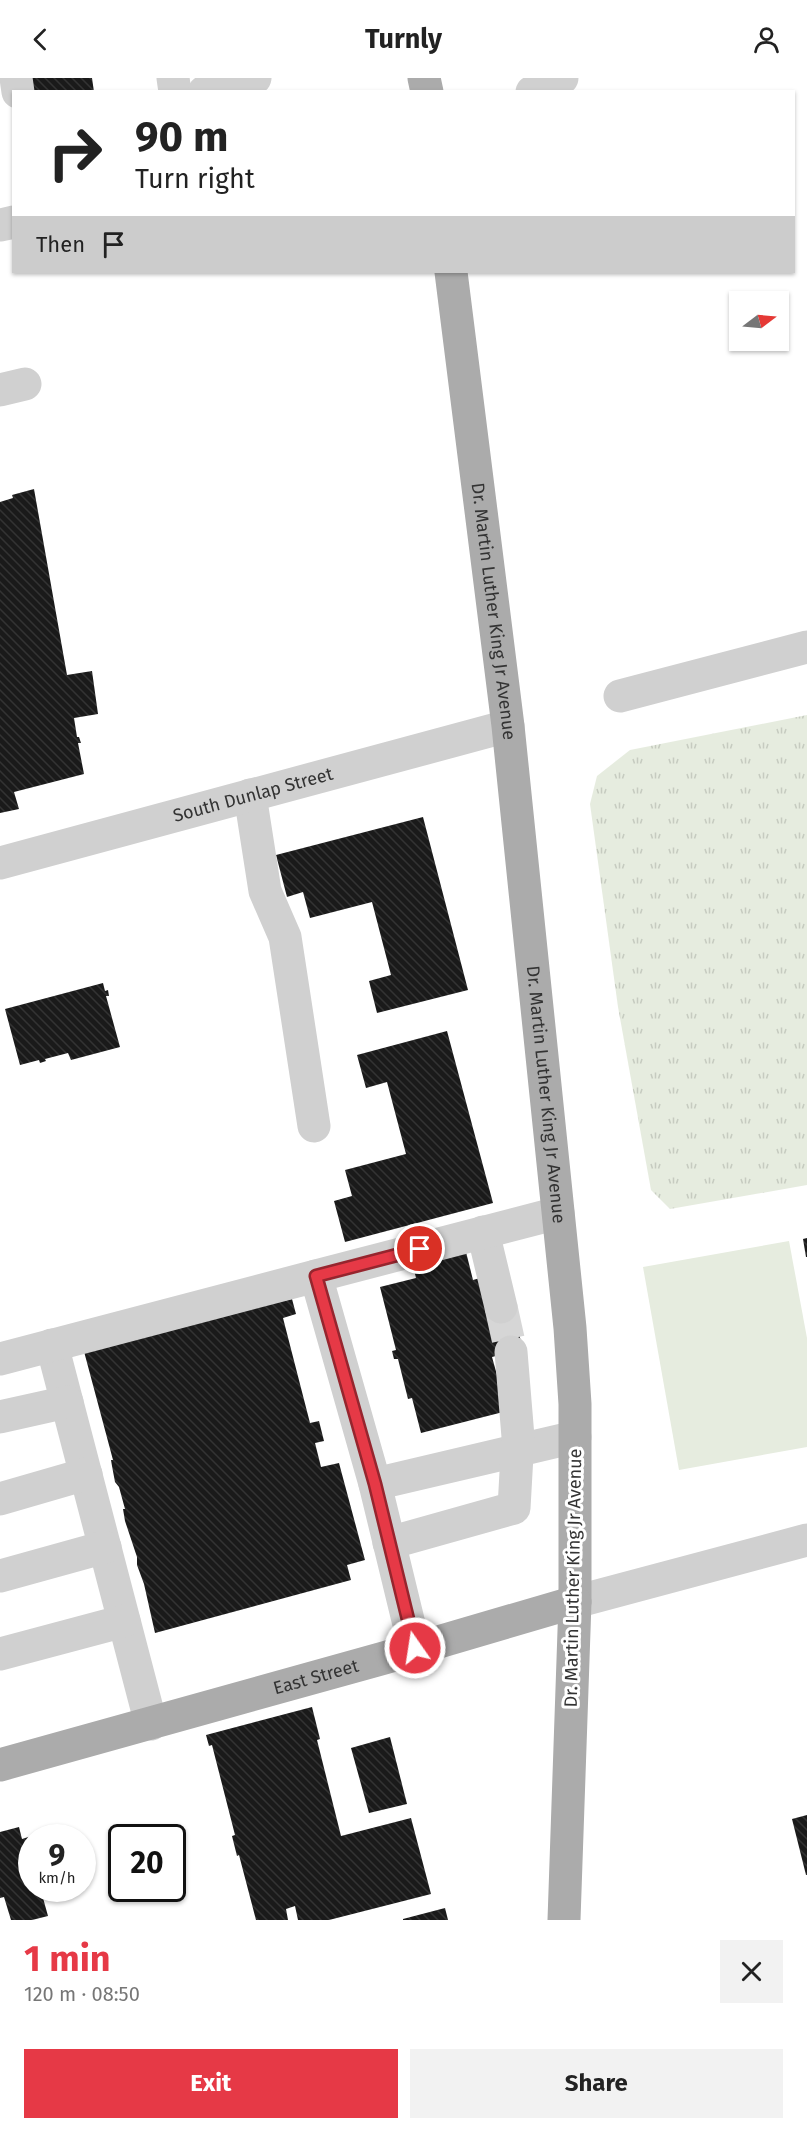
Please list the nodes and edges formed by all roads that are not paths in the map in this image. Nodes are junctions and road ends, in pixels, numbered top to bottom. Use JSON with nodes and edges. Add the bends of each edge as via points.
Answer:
{"nodes":[{"id":1,"x":254,"y":78,"type":"edge"},
{"id":2,"x":562,"y":78,"type":"edge"},
{"id":3,"x":211,"y":90,"type":"edge"},
{"id":4,"x":536,"y":90,"type":"edge"},
{"id":5,"x":450,"y":273,"type":"edge"},
{"id":6,"x":807,"y":647,"type":"edge"},
{"id":7,"x":620,"y":696,"type":"dead end"},
{"id":8,"x":508,"y":726,"type":"junction"},
{"id":9,"x":250,"y":795,"type":"junction"},
{"id":10,"x":0,"y":863,"type":"edge"},
{"id":11,"x":314,"y":1126,"type":"dead end"},
{"id":12,"x":558,"y":1213,"type":"junction"},
{"id":13,"x":483,"y":1232,"type":"junction"},
{"id":14,"x":316,"y":1276,"type":"junction"},
{"id":15,"x":501,"y":1307,"type":"tunnel mouth"},
{"id":16,"x":52,"y":1345,"type":"junction"},
{"id":17,"x":511,"y":1352,"type":"tunnel mouth"},
{"id":18,"x":0,"y":1359,"type":"edge"},
{"id":19,"x":67,"y":1402,"type":"junction"},
{"id":20,"x":0,"y":1417,"type":"edge"},
{"id":21,"x":575,"y":1437,"type":"junction"},
{"id":22,"x":517,"y":1450,"type":"junction"},
{"id":23,"x":86,"y":1474,"type":"junction"},
{"id":24,"x":375,"y":1484,"type":"junction"},
{"id":25,"x":0,"y":1499,"type":"edge"},
{"id":26,"x":807,"y":1540,"type":"edge"},
{"id":27,"x":390,"y":1543,"type":"junction"},
{"id":28,"x":105,"y":1547,"type":"junction"},
{"id":29,"x":0,"y":1576,"type":"edge"},
{"id":30,"x":574,"y":1602,"type":"junction"},
{"id":31,"x":124,"y":1621,"type":"junction"},
{"id":32,"x":415,"y":1648,"type":"junction"},
{"id":33,"x":0,"y":1654,"type":"edge"},
{"id":34,"x":151,"y":1724,"type":"junction"},
{"id":35,"x":0,"y":1765,"type":"edge"},
{"id":36,"x":564,"y":1920,"type":"edge"}],
"edges":[{"from":1,"to":3,"type":"street"},
{"from":2,"to":4,"type":"street"},
{"from":5,"to":8,"type":"main road","name":"Dr. Martin Luther King Jr Avenue"},
{"from":6,"to":7,"type":"street"},
{"from":8,"to":9,"type":"street","name":"South Dunlap Street"},
{"from":8,"to":12,"type":"main road","name":"Dr. Martin Luther King Jr Avenue"},
{"from":9,"to":10,"type":"street","name":"South Dunlap Street"},
{"from":9,"to":11,"type":"street","via":[[265,891],[285,937]]},
{"from":12,"to":13,"type":"street"},
{"from":12,"to":21,"type":"main road","name":"Dr. Martin Luther King Jr Avenue","via":[[570,1328]]},
{"from":13,"to":14,"type":"street"},
{"from":13,"to":15,"type":"street"},
{"from":14,"to":16,"type":"street"},
{"from":14,"to":24,"type":"street"},
{"from":16,"to":18,"type":"street"},
{"from":16,"to":19,"type":"street"},
{"from":17,"to":22,"type":"street"},
{"from":19,"to":20,"type":"street"},
{"from":19,"to":23,"type":"street"},
{"from":21,"to":22,"type":"street"},
{"from":21,"to":30,"type":"main road","name":"Dr. Martin Luther King Jr Avenue"},
{"from":22,"to":24,"type":"street"},
{"from":22,"to":27,"type":"street","via":[[514,1508]]},
{"from":23,"to":25,"type":"street"},
{"from":23,"to":28,"type":"street"},
{"from":24,"to":27,"type":"street"},
{"from":26,"to":30,"type":"street","name":"East Street"},
{"from":27,"to":32,"type":"street"},
{"from":28,"to":29,"type":"street"},
{"from":28,"to":31,"type":"street"},
{"from":30,"to":32,"type":"main road","name":"East Street"},
{"from":30,"to":36,"type":"main road","name":"Dr. Martin Luther King Jr Avenue"},
{"from":31,"to":33,"type":"street"},
{"from":31,"to":34,"type":"street"},
{"from":32,"to":34,"type":"main road","name":"East Street"},
{"from":34,"to":35,"type":"main road","name":"East Street"}]}
